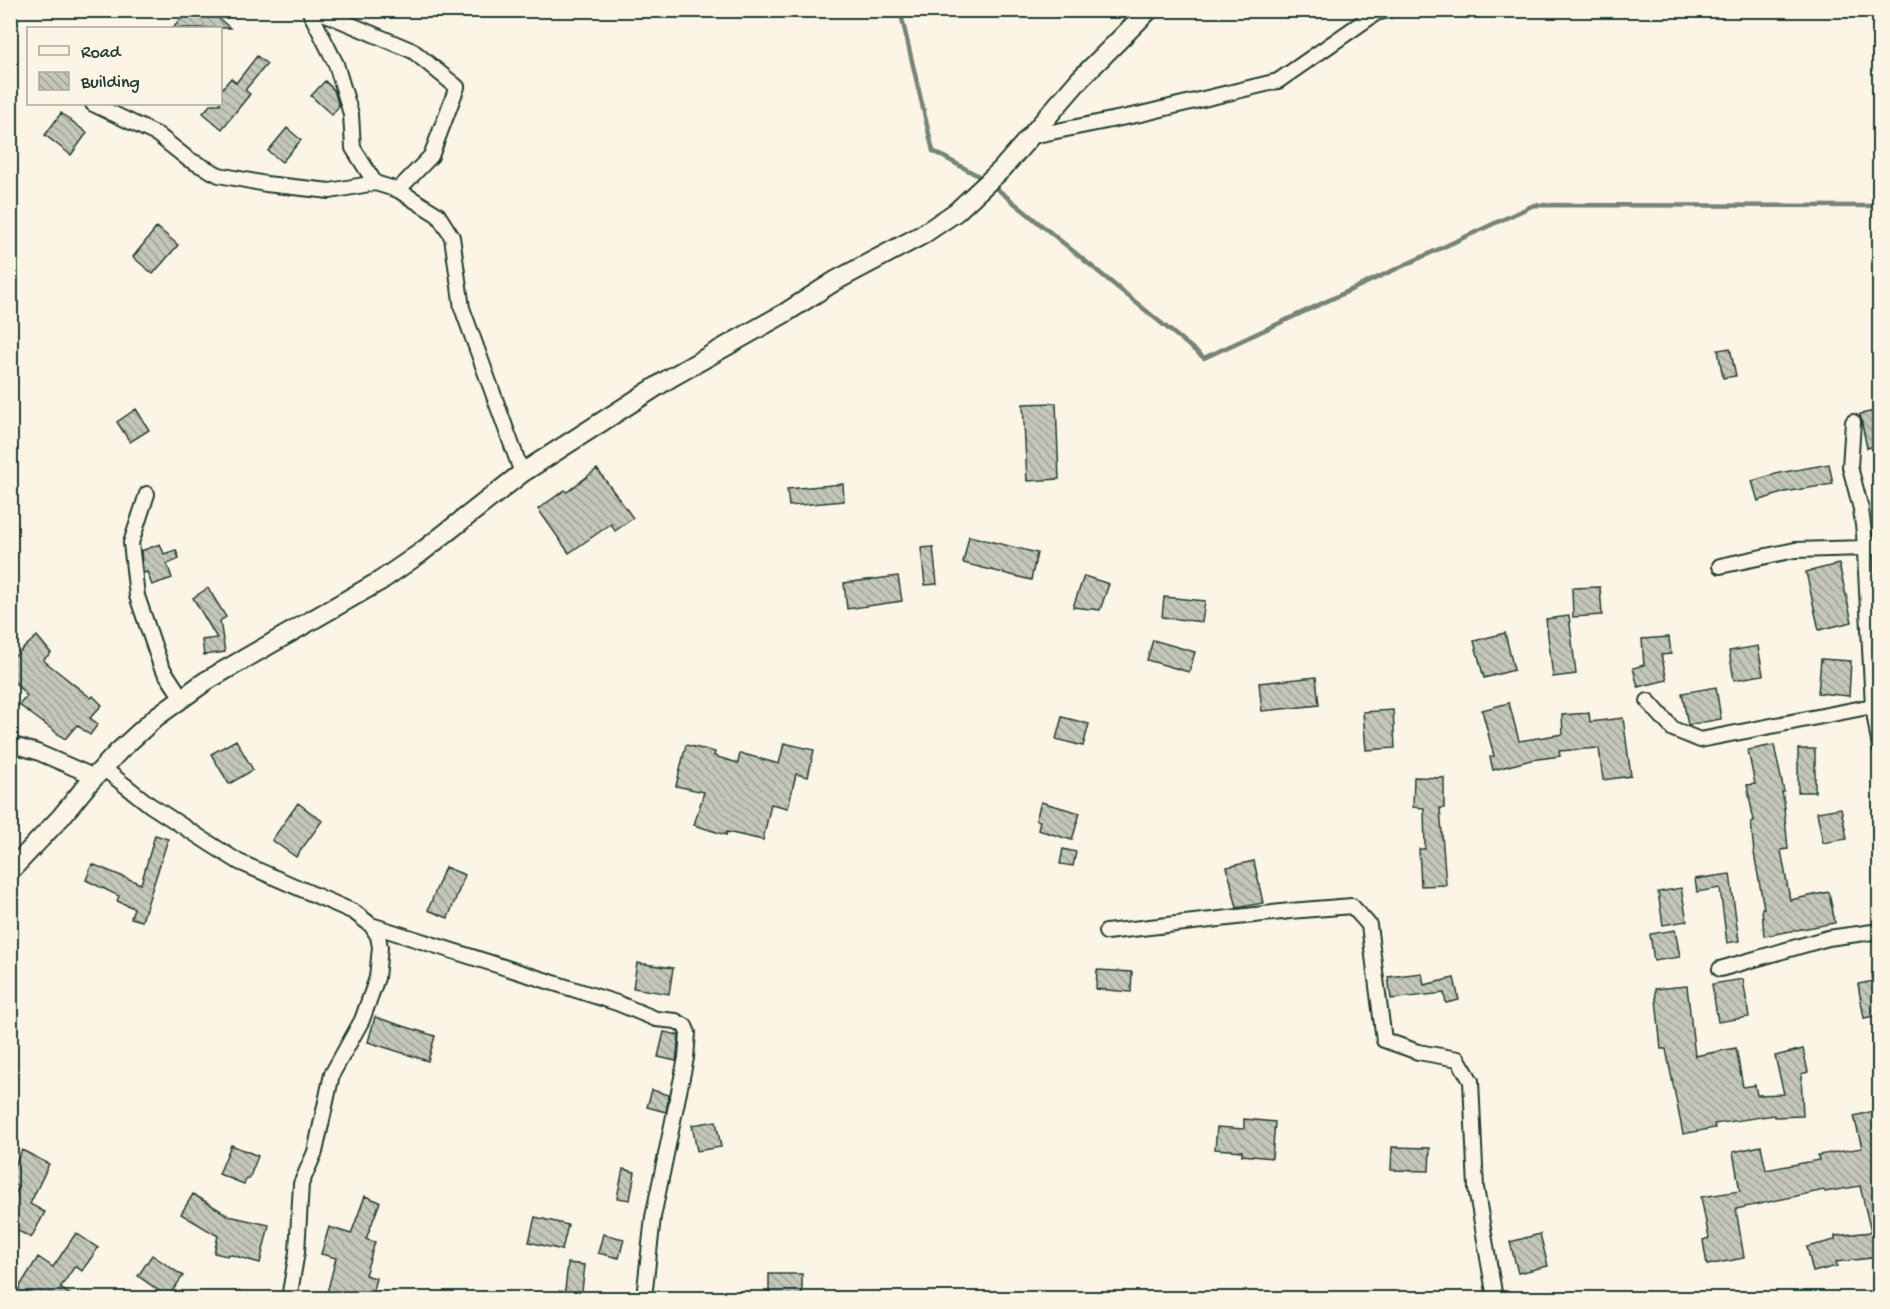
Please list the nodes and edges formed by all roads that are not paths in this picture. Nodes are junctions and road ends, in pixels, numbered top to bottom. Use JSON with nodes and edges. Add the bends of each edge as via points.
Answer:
{"nodes":[{"id":1,"x":309,"y":10,"type":"edge"},
{"id":2,"x":316,"y":10,"type":"edge"},
{"id":3,"x":1149,"y":10,"type":"edge"},
{"id":4,"x":1389,"y":10,"type":"edge"},
{"id":5,"x":95,"y":105,"type":"edge"},
{"id":6,"x":1032,"y":136,"type":"junction"},
{"id":7,"x":375,"y":183,"type":"junction"},
{"id":8,"x":398,"y":190,"type":"junction"},
{"id":9,"x":1853,"y":422,"type":"dead end"},
{"id":10,"x":522,"y":473,"type":"junction"},
{"id":11,"x":147,"y":494,"type":"dead end"},
{"id":12,"x":1880,"y":546,"type":"edge"},
{"id":13,"x":1865,"y":548,"type":"junction"},
{"id":14,"x":1719,"y":566,"type":"dead end"},
{"id":15,"x":182,"y":698,"type":"junction"},
{"id":16,"x":1648,"y":701,"type":"dead end"},
{"id":17,"x":1873,"y":706,"type":"junction"},
{"id":18,"x":10,"y":744,"type":"edge"},
{"id":19,"x":1880,"y":748,"type":"edge"},
{"id":20,"x":99,"y":772,"type":"junction"},
{"id":21,"x":10,"y":871,"type":"edge"},
{"id":22,"x":371,"y":925,"type":"junction"},
{"id":23,"x":1880,"y":931,"type":"edge"},
{"id":24,"x":1106,"y":932,"type":"dead end"},
{"id":25,"x":1720,"y":969,"type":"dead end"},
{"id":26,"x":289,"y":1299,"type":"edge"},
{"id":27,"x":644,"y":1299,"type":"edge"},
{"id":28,"x":1495,"y":1299,"type":"edge"}],
"edges":[{"from":1,"to":7,"type":"street","via":[[336,64],[351,114],[353,148]]},
{"from":2,"to":8,"type":"street","via":[[413,51],[457,87],[430,156]]},
{"from":3,"to":6,"type":"street","via":[[1080,79]]},
{"from":4,"to":6,"type":"street","via":[[1376,13],[1278,81]]},
{"from":5,"to":7,"type":"street","via":[[158,135],[188,159],[219,175],[330,191]]},
{"from":6,"to":10,"type":"street","via":[[956,212],[922,235],[670,378]]},
{"from":7,"to":8,"type":"street"},
{"from":8,"to":10,"type":"street","via":[[438,215],[452,237],[462,308]]},
{"from":9,"to":13,"type":"street","via":[[1850,467],[1862,509]]},
{"from":10,"to":15,"type":"street","via":[[380,582]]},
{"from":11,"to":15,"type":"street","via":[[131,543],[137,596],[161,666]]},
{"from":12,"to":13,"type":"street"},
{"from":13,"to":14,"type":"street","via":[[1795,550]]},
{"from":13,"to":17,"type":"street"},
{"from":15,"to":20,"type":"street","via":[[156,717]]},
{"from":16,"to":17,"type":"street","via":[[1673,729],[1700,740]]},
{"from":17,"to":19,"type":"street"},
{"from":18,"to":20,"type":"street"},
{"from":20,"to":21,"type":"street"},
{"from":20,"to":22,"type":"street","via":[[239,862],[354,912]]},
{"from":22,"to":26,"type":"street","via":[[380,947],[377,978],[362,1020],[332,1074],[315,1152],[301,1184],[297,1252]]},
{"from":22,"to":27,"type":"street","via":[[685,1026],[686,1058],[653,1217]]},
{"from":23,"to":25,"type":"street","via":[[1828,938]]},
{"from":24,"to":28,"type":"street","via":[[1352,906],[1369,925],[1384,1040],[1418,1052],[1458,1059],[1471,1081],[1476,1188]]}]}
